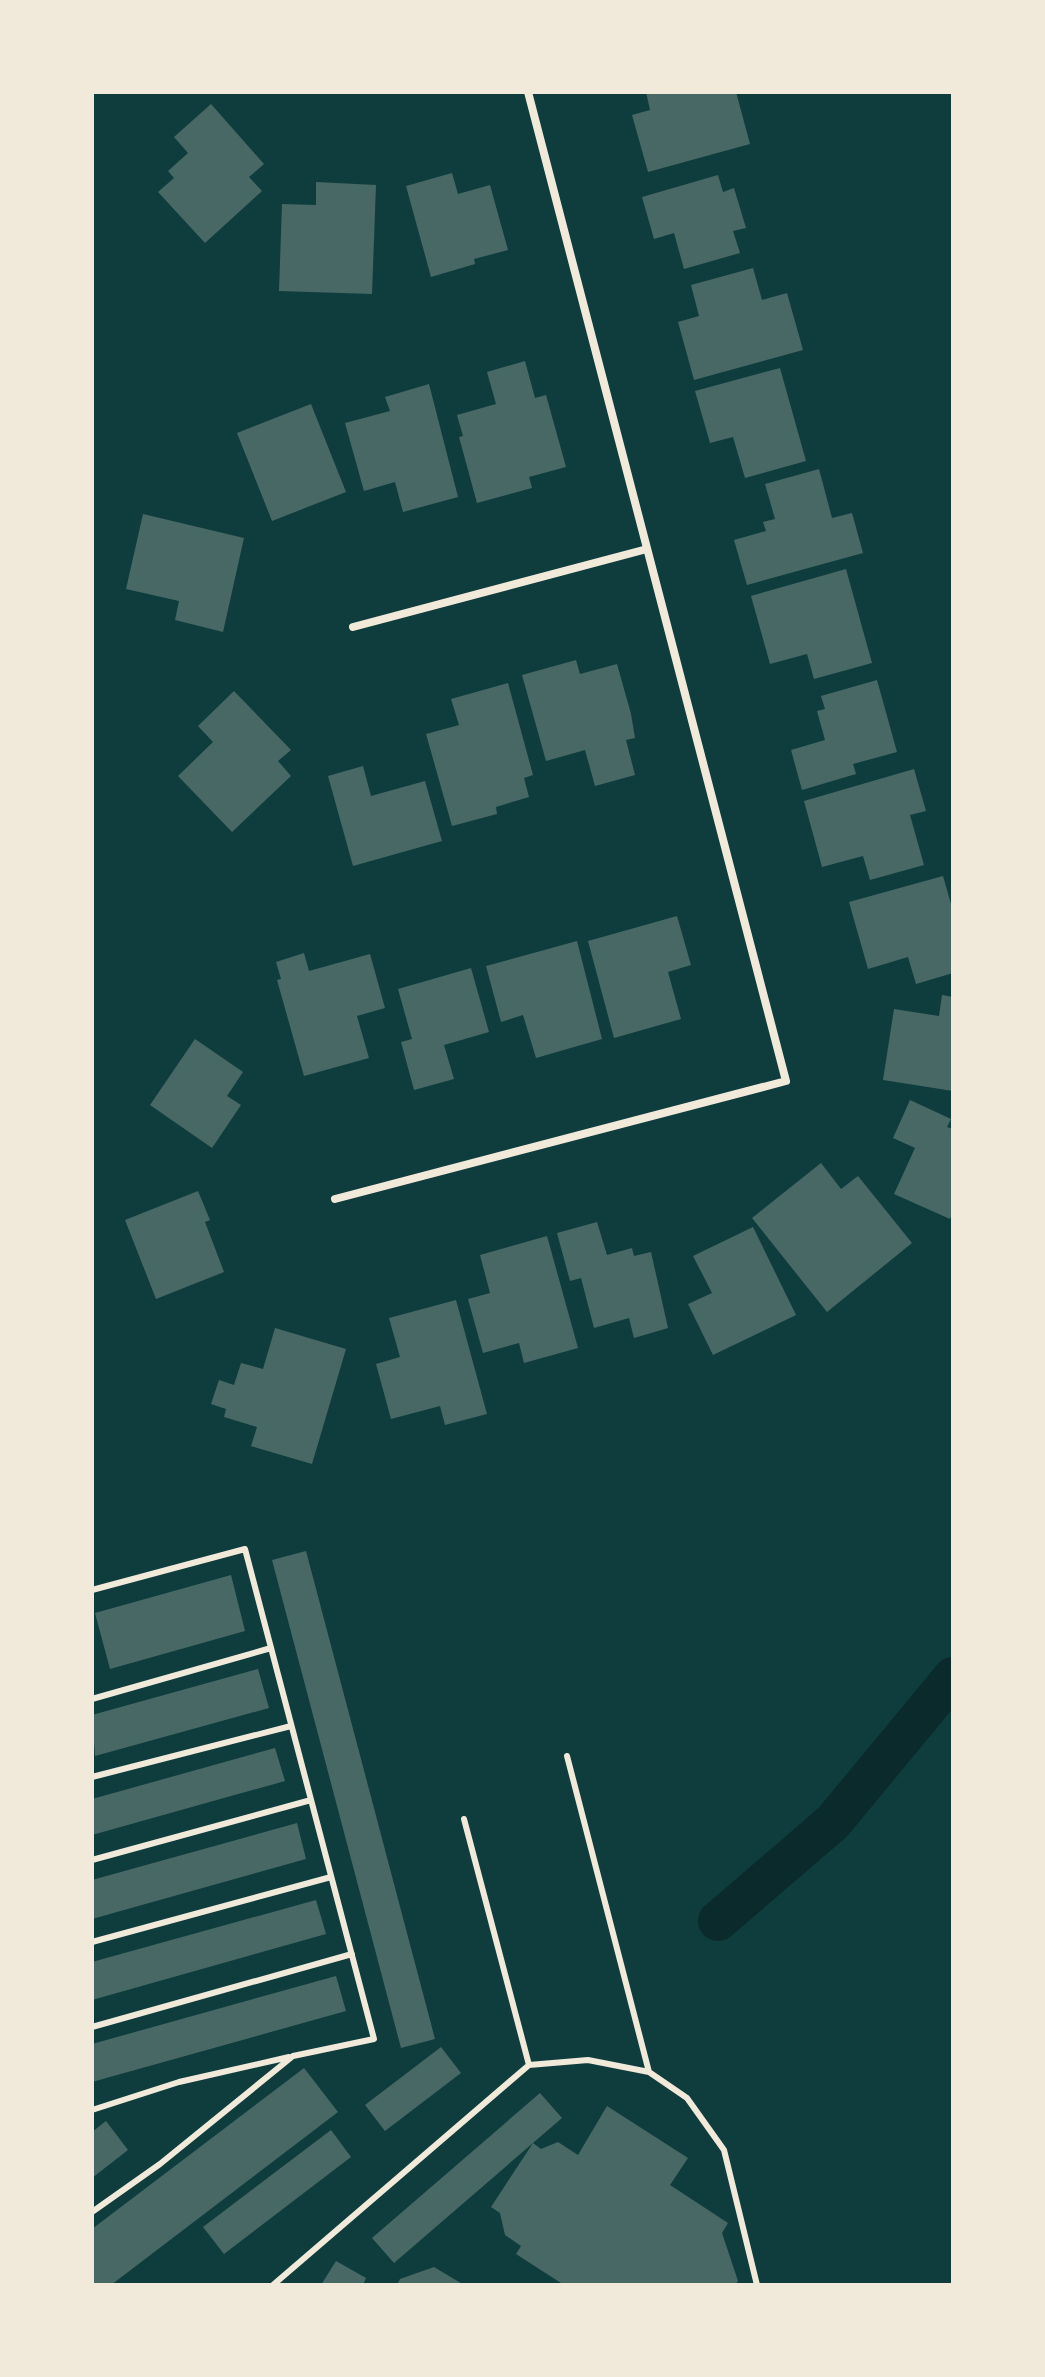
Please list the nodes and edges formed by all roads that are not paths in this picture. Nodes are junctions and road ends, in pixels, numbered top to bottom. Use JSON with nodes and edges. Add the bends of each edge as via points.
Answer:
{"nodes":[{"id":1,"x":528,"y":92,"type":"edge"},
{"id":2,"x":647,"y":549,"type":"junction"},
{"id":3,"x":353,"y":627,"type":"dead end"},
{"id":4,"x":335,"y":1199,"type":"dead end"},
{"id":5,"x":92,"y":1590,"type":"edge"},
{"id":6,"x":271,"y":1648,"type":"junction"},
{"id":7,"x":92,"y":1699,"type":"edge"},
{"id":8,"x":291,"y":1726,"type":"junction"},
{"id":9,"x":567,"y":1756,"type":"dead end"},
{"id":10,"x":92,"y":1777,"type":"edge"},
{"id":11,"x":311,"y":1800,"type":"junction"},
{"id":12,"x":464,"y":1819,"type":"dead end"},
{"id":13,"x":92,"y":1860,"type":"edge"},
{"id":14,"x":331,"y":1877,"type":"junction"},
{"id":15,"x":92,"y":1942,"type":"edge"},
{"id":16,"x":352,"y":1954,"type":"junction"},
{"id":17,"x":92,"y":2027,"type":"edge"},
{"id":18,"x":293,"y":2056,"type":"junction"},
{"id":19,"x":529,"y":2065,"type":"junction"},
{"id":20,"x":649,"y":2072,"type":"junction"},
{"id":21,"x":92,"y":2110,"type":"edge"},
{"id":22,"x":92,"y":2212,"type":"edge"},
{"id":23,"x":273,"y":2285,"type":"edge"},
{"id":24,"x":757,"y":2285,"type":"edge"}],
"edges":[{"from":1,"to":2,"type":"street"},
{"from":2,"to":3,"type":"street"},
{"from":2,"to":4,"type":"street","via":[[786,1081]]},
{"from":5,"to":6,"type":"lane","via":[[245,1549]]},
{"from":6,"to":7,"type":"lane"},
{"from":6,"to":8,"type":"lane"},
{"from":8,"to":10,"type":"lane"},
{"from":8,"to":11,"type":"lane"},
{"from":9,"to":20,"type":"lane"},
{"from":11,"to":13,"type":"lane"},
{"from":11,"to":14,"type":"lane"},
{"from":12,"to":19,"type":"lane"},
{"from":14,"to":15,"type":"lane"},
{"from":14,"to":16,"type":"lane"},
{"from":16,"to":17,"type":"lane"},
{"from":16,"to":18,"type":"lane","via":[[374,2039]]},
{"from":18,"to":21,"type":"lane","via":[[179,2082]]},
{"from":18,"to":22,"type":"lane"},
{"from":19,"to":20,"type":"lane","via":[[588,2060]]},
{"from":19,"to":23,"type":"lane"},
{"from":20,"to":24,"type":"lane","via":[[687,2098],[724,2150]]}]}
